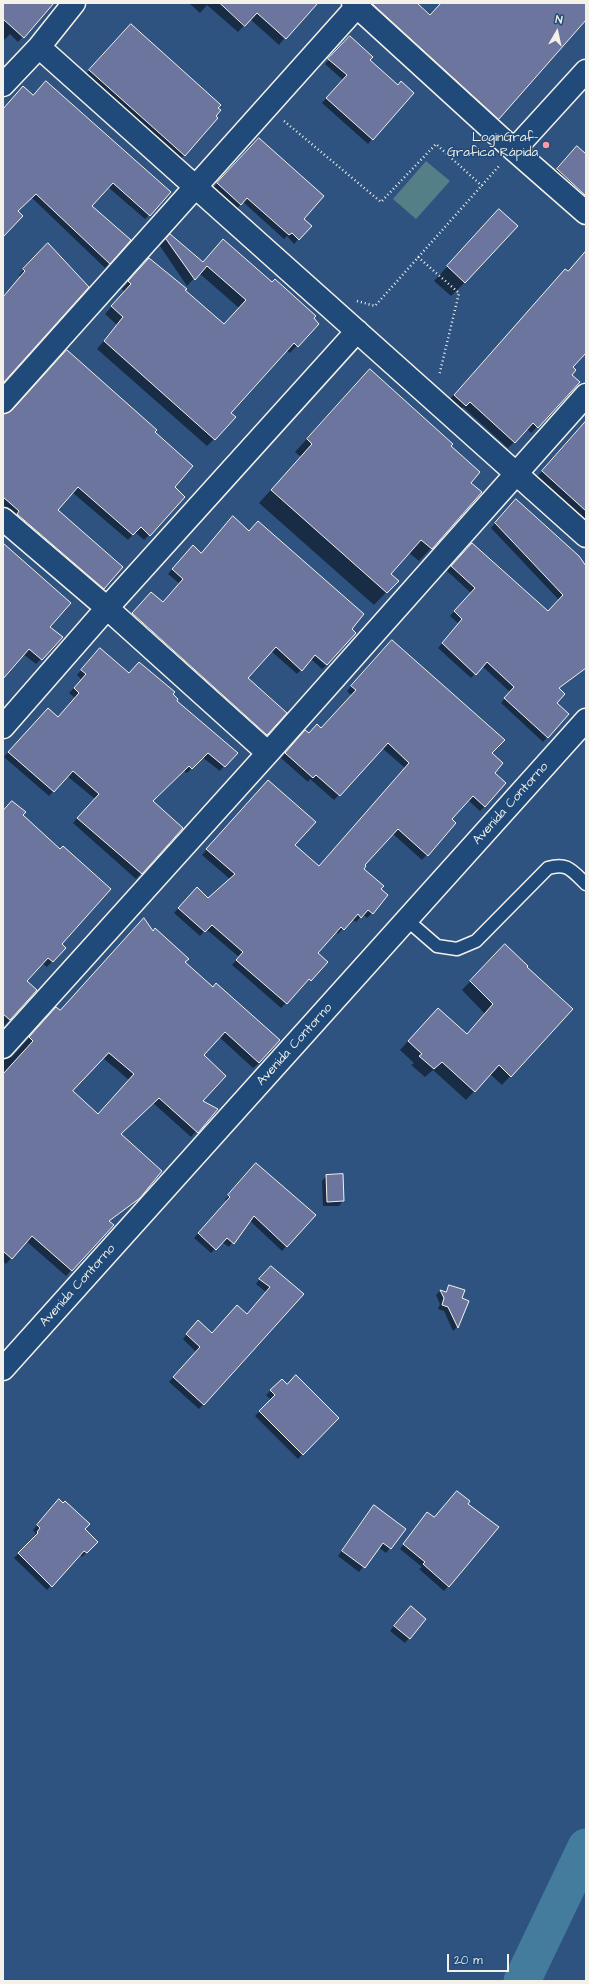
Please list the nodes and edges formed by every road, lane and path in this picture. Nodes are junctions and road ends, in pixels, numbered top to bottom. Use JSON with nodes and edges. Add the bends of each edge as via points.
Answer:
{"nodes":[{"id":1,"x":74,"y":3,"type":"edge"},
{"id":2,"x":356,"y":4,"type":"edge"},
{"id":3,"x":38,"y":47,"type":"junction"},
{"id":4,"x":586,"y":71,"type":"edge"},
{"id":5,"x":3,"y":85,"type":"edge"},
{"id":6,"x":268,"y":107,"type":"junction"},
{"id":7,"x":514,"y":150,"type":"junction"},
{"id":8,"x":482,"y":186,"type":"junction"},
{"id":9,"x":196,"y":188,"type":"junction"},
{"id":10,"x":586,"y":213,"type":"edge"},
{"id":11,"x":418,"y":257,"type":"junction"},
{"id":12,"x":349,"y":324,"type":"junction"},
{"id":13,"x":586,"y":395,"type":"edge"},
{"id":14,"x":433,"y":399,"type":"junction"},
{"id":15,"x":3,"y":402,"type":"edge"},
{"id":16,"x":517,"y":474,"type":"junction"},
{"id":17,"x":3,"y":519,"type":"edge"},
{"id":18,"x":586,"y":536,"type":"edge"},
{"id":19,"x":107,"y":608,"type":"junction"},
{"id":20,"x":586,"y":720,"type":"edge"},
{"id":21,"x":3,"y":727,"type":"edge"},
{"id":22,"x":268,"y":753,"type":"junction"},
{"id":23,"x":586,"y":884,"type":"edge"},
{"id":24,"x":407,"y":920,"type":"junction"},
{"id":25,"x":3,"y":1047,"type":"edge"},
{"id":26,"x":3,"y":1369,"type":"edge"}],
"edges":[{"from":1,"to":3,"type":"street"},
{"from":2,"to":6,"type":"street"},
{"from":2,"to":7,"type":"street"},
{"from":3,"to":5,"type":"street"},
{"from":3,"to":9,"type":"street"},
{"from":4,"to":7,"type":"street"},
{"from":6,"to":8,"type":"path","via":[[381,202],[436,144]]},
{"from":6,"to":9,"type":"street"},
{"from":7,"to":8,"type":"path"},
{"from":7,"to":10,"type":"street"},
{"from":8,"to":11,"type":"path"},
{"from":9,"to":12,"type":"street"},
{"from":9,"to":15,"type":"street"},
{"from":11,"to":12,"type":"path","via":[[375,306],[353,300]]},
{"from":11,"to":14,"type":"path","via":[[458,294]]},
{"from":12,"to":14,"type":"street"},
{"from":12,"to":19,"type":"street"},
{"from":13,"to":16,"type":"street"},
{"from":14,"to":16,"type":"street"},
{"from":16,"to":18,"type":"street"},
{"from":16,"to":22,"type":"street"},
{"from":17,"to":19,"type":"street"},
{"from":19,"to":21,"type":"street"},
{"from":19,"to":22,"type":"street"},
{"from":20,"to":24,"type":"street","name":"Avenida Contorno"},
{"from":22,"to":25,"type":"street"},
{"from":23,"to":24,"type":"lane","via":[[569,868],[559,865],[548,868],[476,941],[457,949],[437,946]]},
{"from":24,"to":26,"type":"street","name":"Avenida Contorno"}]}
